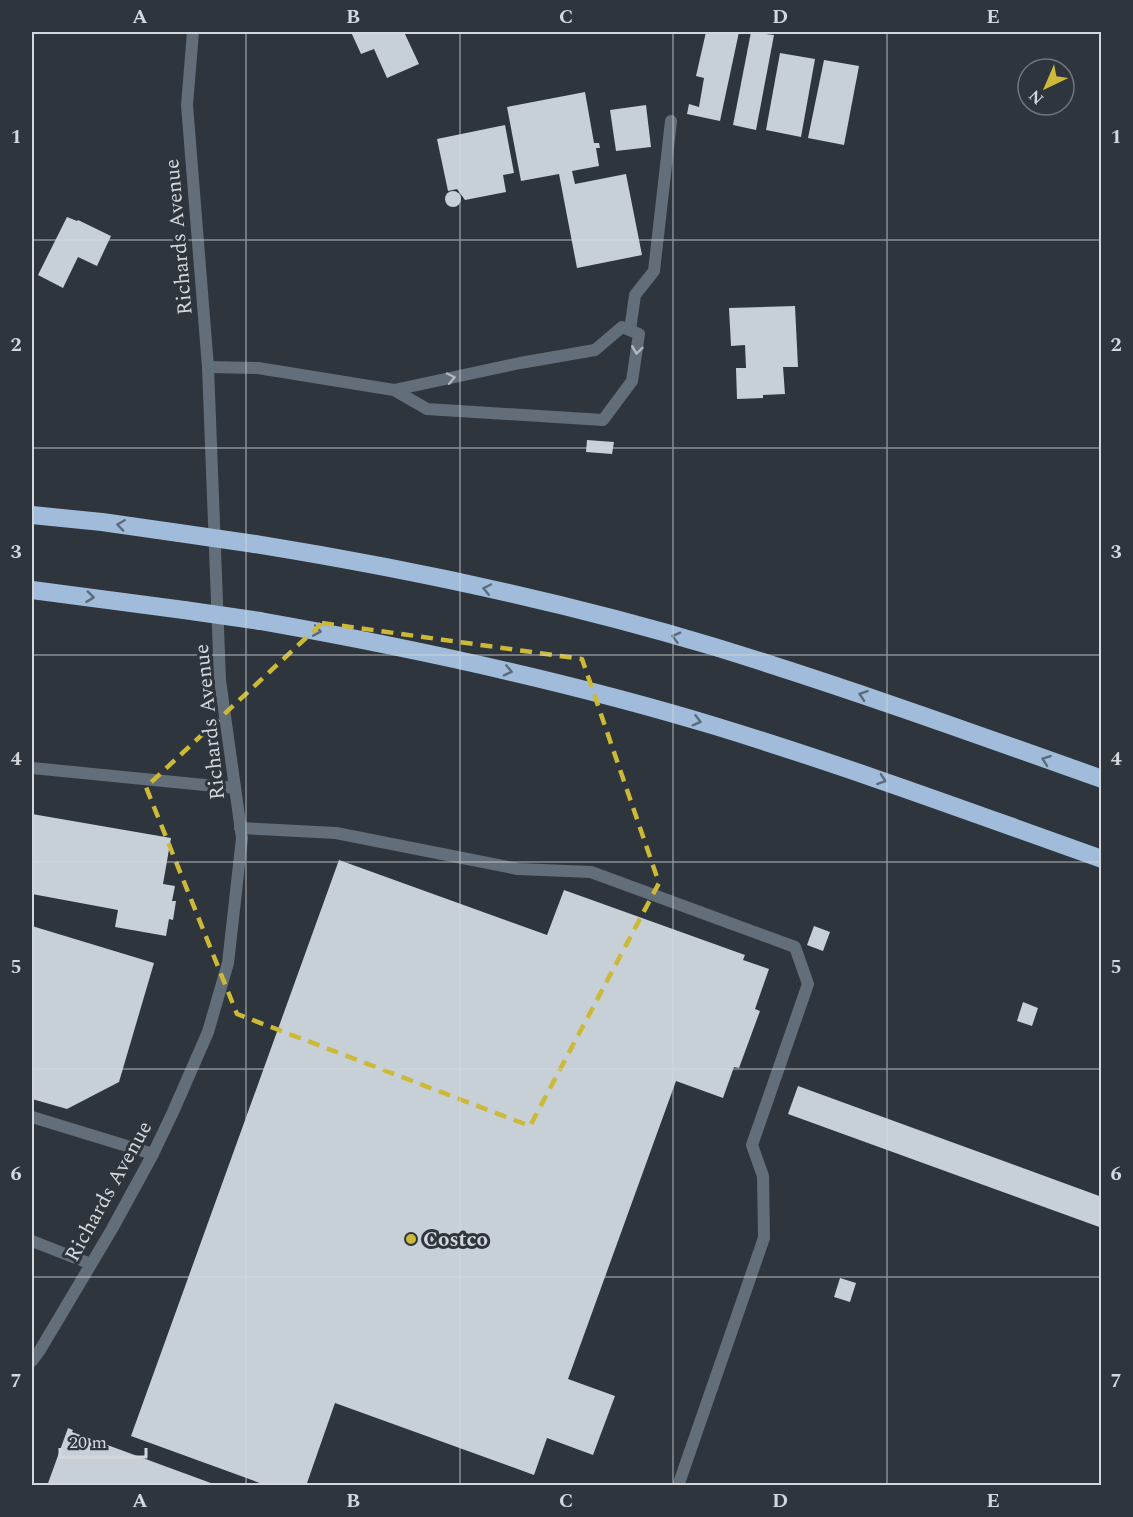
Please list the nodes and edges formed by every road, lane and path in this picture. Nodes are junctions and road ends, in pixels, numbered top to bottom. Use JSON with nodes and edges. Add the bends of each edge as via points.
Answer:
{"nodes":[{"id":1,"x":193,"y":32,"type":"edge"},
{"id":2,"x":671,"y":121,"type":"dead end"},
{"id":3,"x":630,"y":330,"type":"junction"},
{"id":4,"x":208,"y":367,"type":"junction"},
{"id":5,"x":394,"y":390,"type":"junction"},
{"id":6,"x":32,"y":515,"type":"edge"},
{"id":7,"x":32,"y":590,"type":"edge"},
{"id":8,"x":32,"y":768,"type":"edge"},
{"id":9,"x":1101,"y":780,"type":"edge"},
{"id":10,"x":235,"y":788,"type":"junction"},
{"id":11,"x":240,"y":828,"type":"junction"},
{"id":12,"x":1101,"y":859,"type":"edge"},
{"id":13,"x":32,"y":1117,"type":"edge"},
{"id":14,"x":153,"y":1155,"type":"junction"},
{"id":15,"x":32,"y":1241,"type":"edge"},
{"id":16,"x":91,"y":1264,"type":"junction"},
{"id":17,"x":32,"y":1361,"type":"edge"},
{"id":18,"x":678,"y":1485,"type":"edge"}],
"edges":[{"from":1,"to":4,"type":"street","name":"Richards Avenue","via":[[187,105]]},
{"from":2,"to":3,"type":"street","via":[[654,271],[635,295]]},
{"from":5,"to":3,"type":"street","one_way":true,"via":[[595,350],[622,327]]},
{"from":3,"to":5,"type":"street","one_way":true,"via":[[639,334],[632,381],[603,420],[427,409]]},
{"from":4,"to":5,"type":"street","via":[[258,368]]},
{"from":4,"to":10,"type":"street","name":"Richards Avenue","via":[[220,680]]},
{"from":9,"to":6,"type":"highway","one_way":true,"bridge":true,"via":[[811,677],[613,619],[345,560],[179,532]]},
{"from":7,"to":12,"type":"highway","one_way":true,"bridge":true,"via":[[260,621],[511,671],[813,756]]},
{"from":8,"to":10,"type":"street"},
{"from":10,"to":11,"type":"street","name":"Richards Avenue"},
{"from":11,"to":14,"type":"street","name":"Richards Avenue","via":[[228,963],[208,1032]]},
{"from":11,"to":18,"type":"street","via":[[336,833],[518,869],[591,872],[795,947],[808,984],[752,1145],[763,1176],[764,1238]]},
{"from":13,"to":14,"type":"street"},
{"from":14,"to":16,"type":"street","name":"Richards Avenue"},
{"from":15,"to":16,"type":"street"},
{"from":16,"to":17,"type":"street","name":"Richards Avenue"}]}
